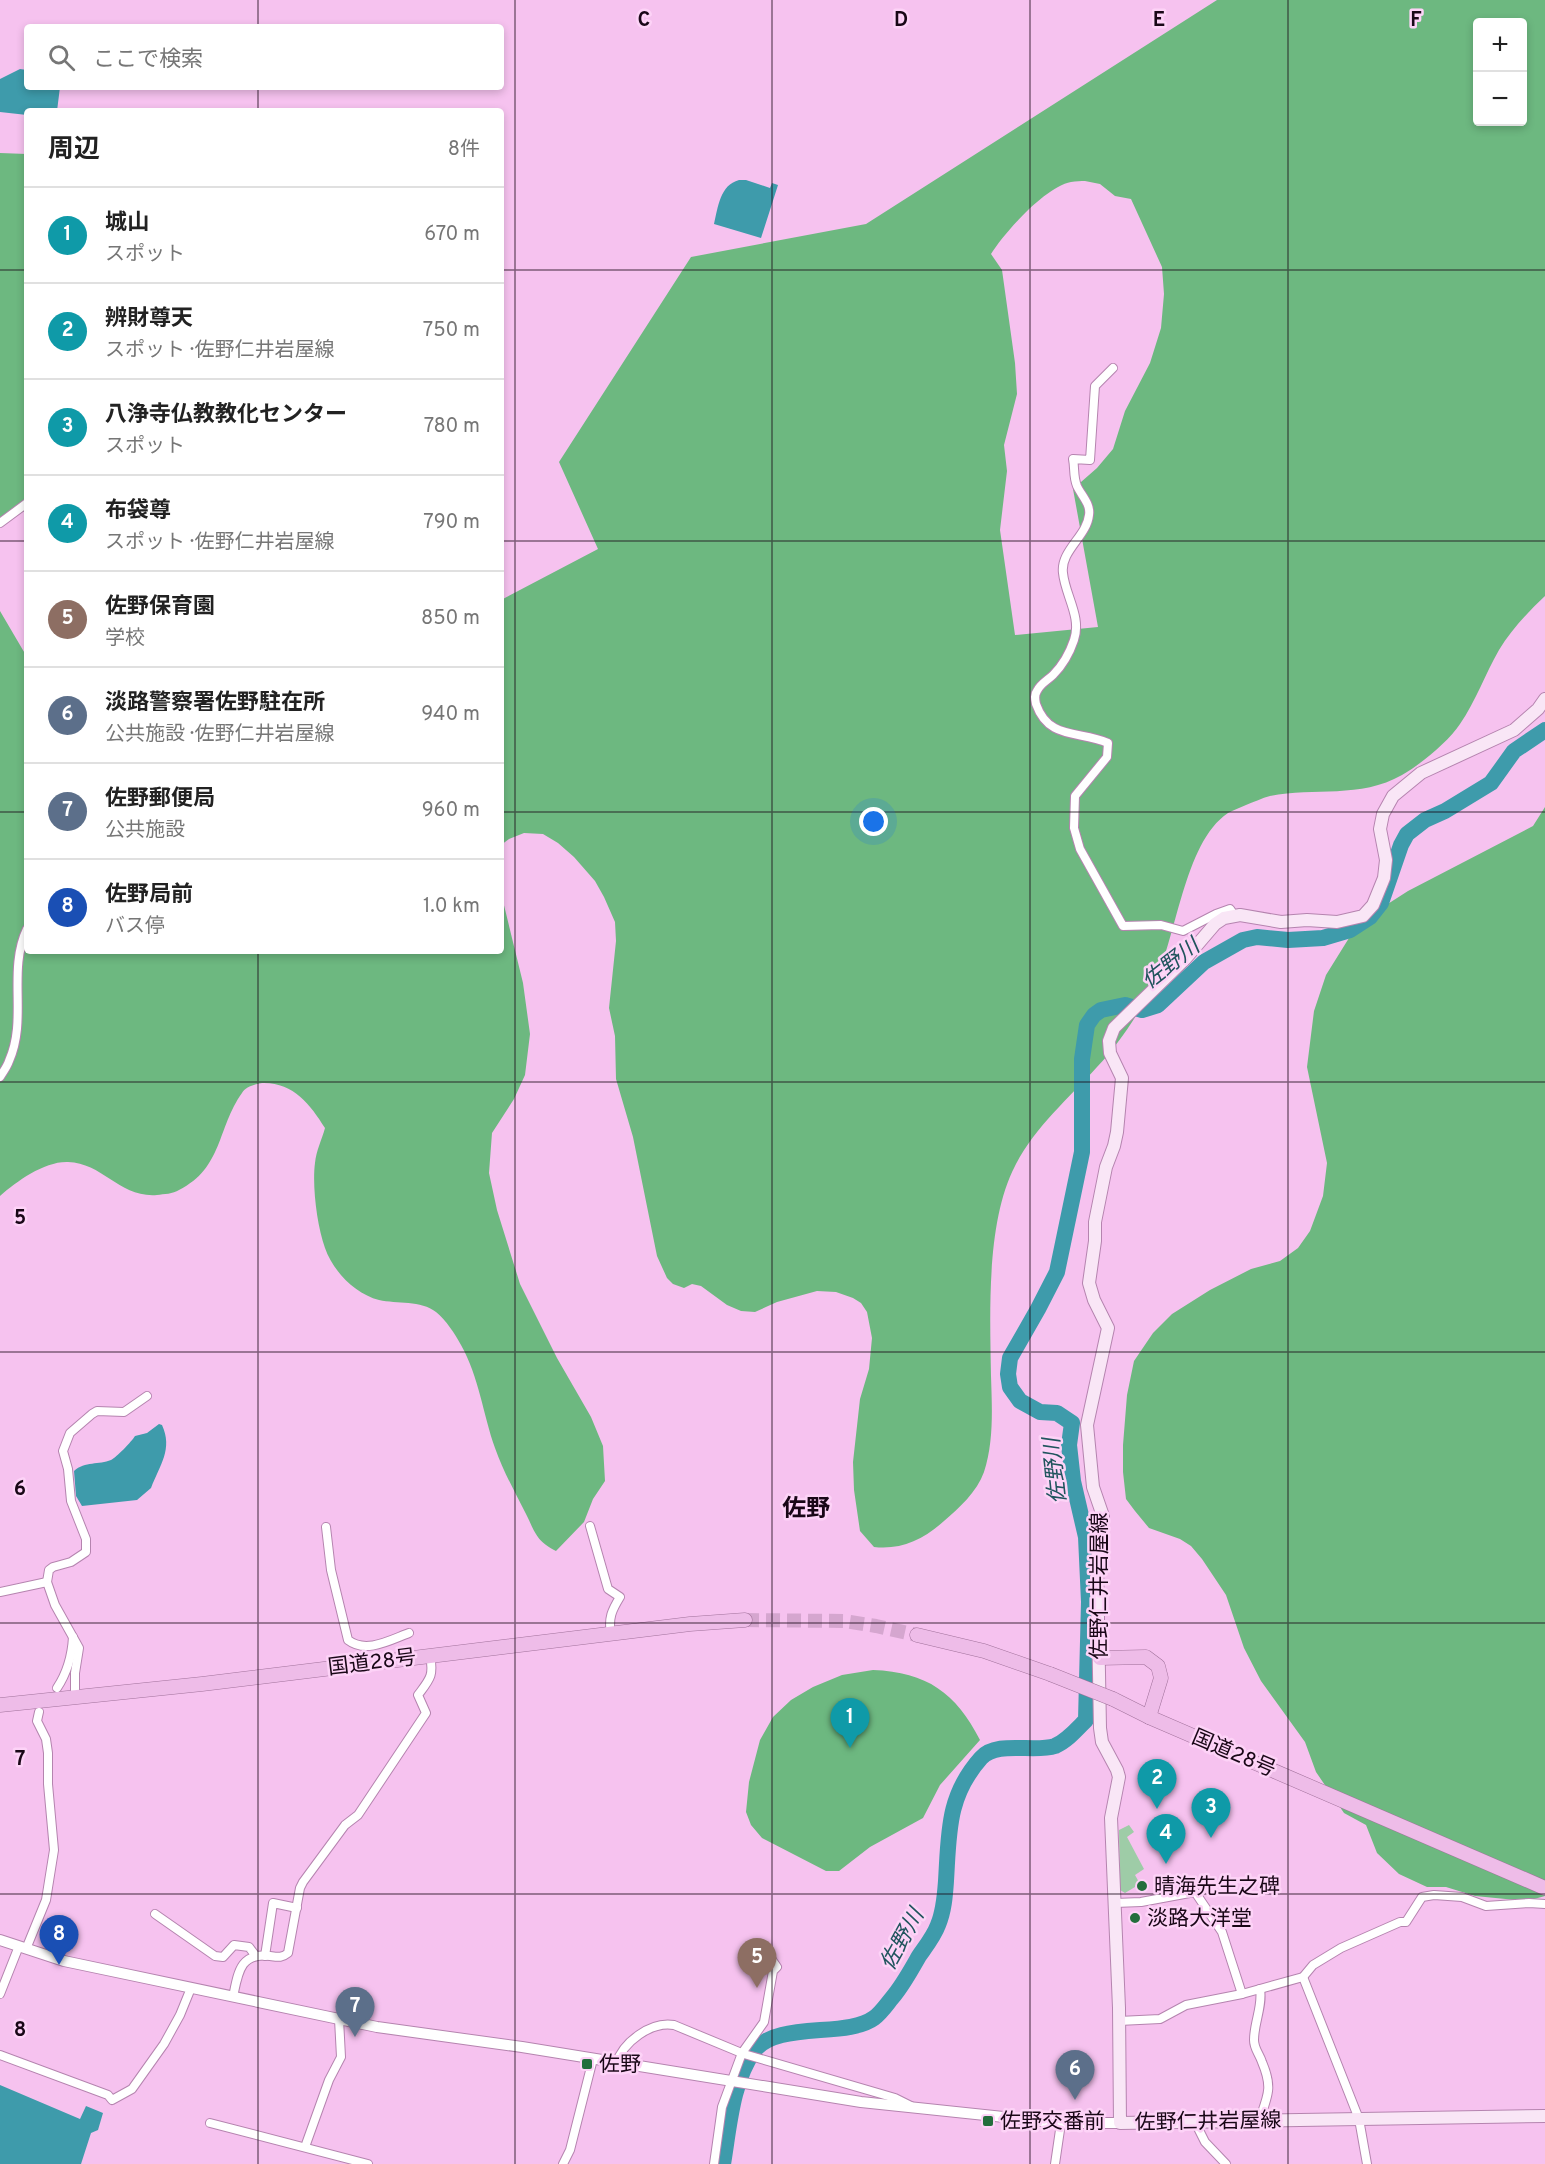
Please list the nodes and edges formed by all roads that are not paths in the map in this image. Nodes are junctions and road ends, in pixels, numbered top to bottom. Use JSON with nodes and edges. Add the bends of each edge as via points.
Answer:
{"nodes":[{"id":1,"x":1113,"y":368,"type":"dead end"},
{"id":2,"x":24,"y":505,"type":"edge"},
{"id":3,"x":0,"y":523,"type":"edge"},
{"id":4,"x":1545,"y":699,"type":"edge"},
{"id":5,"x":1234,"y":915,"type":"junction"},
{"id":6,"x":24,"y":938,"type":"edge"},
{"id":7,"x":0,"y":1077,"type":"edge"},
{"id":8,"x":147,"y":1396,"type":"dead end"},
{"id":9,"x":590,"y":1526,"type":"dead end"},
{"id":10,"x":326,"y":1527,"type":"dead end"},
{"id":11,"x":47,"y":1582,"type":"junction"},
{"id":12,"x":0,"y":1592,"type":"edge"},
{"id":13,"x":744,"y":1620,"type":"tunnel mouth"},
{"id":14,"x":409,"y":1633,"type":"dead end"},
{"id":15,"x":611,"y":1634,"type":"junction"},
{"id":16,"x":917,"y":1635,"type":"tunnel mouth"},
{"id":17,"x":73,"y":1637,"type":"junction"},
{"id":18,"x":430,"y":1655,"type":"junction"},
{"id":19,"x":1100,"y":1658,"type":"junction"},
{"id":20,"x":57,"y":1688,"type":"dead end"},
{"id":21,"x":75,"y":1697,"type":"junction"},
{"id":22,"x":0,"y":1705,"type":"edge"},
{"id":23,"x":39,"y":1712,"type":"dead end"},
{"id":24,"x":1149,"y":1717,"type":"junction"},
{"id":25,"x":1545,"y":1888,"type":"edge"},
{"id":26,"x":1115,"y":1903,"type":"junction"},
{"id":27,"x":1545,"y":1904,"type":"edge"},
{"id":28,"x":297,"y":1908,"type":"junction"},
{"id":29,"x":155,"y":1914,"type":"dead end"},
{"id":30,"x":0,"y":1940,"type":"edge"},
{"id":31,"x":761,"y":1944,"type":"dead end"},
{"id":32,"x":23,"y":1948,"type":"junction"},
{"id":33,"x":255,"y":1955,"type":"junction"},
{"id":34,"x":264,"y":1956,"type":"junction"},
{"id":35,"x":1303,"y":1977,"type":"junction"},
{"id":36,"x":191,"y":1988,"type":"junction"},
{"id":37,"x":1260,"y":1989,"type":"junction"},
{"id":38,"x":0,"y":1994,"type":"edge"},
{"id":39,"x":1242,"y":1994,"type":"junction"},
{"id":40,"x":233,"y":1996,"type":"junction"},
{"id":41,"x":339,"y":2019,"type":"junction"},
{"id":42,"x":1119,"y":2021,"type":"junction"},
{"id":43,"x":743,"y":2054,"type":"junction"},
{"id":44,"x":0,"y":2055,"type":"edge"},
{"id":45,"x":593,"y":2059,"type":"junction"},
{"id":46,"x":616,"y":2064,"type":"junction"},
{"id":47,"x":732,"y":2082,"type":"junction"},
{"id":48,"x":918,"y":2110,"type":"junction"},
{"id":49,"x":1545,"y":2116,"type":"edge"},
{"id":50,"x":1359,"y":2119,"type":"junction"},
{"id":51,"x":1259,"y":2121,"type":"junction"},
{"id":52,"x":1195,"y":2122,"type":"junction"},
{"id":53,"x":210,"y":2123,"type":"dead end"},
{"id":54,"x":1061,"y":2123,"type":"junction"},
{"id":55,"x":1120,"y":2123,"type":"junction"},
{"id":56,"x":305,"y":2147,"type":"junction"},
{"id":57,"x":368,"y":2164,"type":"edge"},
{"id":58,"x":563,"y":2164,"type":"edge"},
{"id":59,"x":714,"y":2164,"type":"edge"},
{"id":60,"x":1055,"y":2164,"type":"edge"},
{"id":61,"x":1226,"y":2164,"type":"edge"},
{"id":62,"x":1367,"y":2164,"type":"edge"}],
"edges":[{"from":1,"to":5,"type":"street","via":[[1095,386],[1090,460],[1073,459],[1072,471],[1090,516],[1062,570],[1077,633],[1064,662],[1037,689],[1035,697],[1051,727],[1108,743],[1107,757],[1075,796],[1074,828],[1080,849],[1123,926],[1161,925],[1183,931],[1230,909]]},
{"from":2,"to":3,"type":"street"},
{"from":4,"to":5,"type":"main road","via":[[1514,730],[1421,772],[1393,796],[1380,829],[1386,860],[1384,878],[1373,905],[1363,916],[1337,922],[1281,922]]},
{"from":5,"to":19,"type":"main road","name":"佐野仁井岩屋線","via":[[1215,924],[1114,1028],[1109,1041],[1122,1078],[1117,1132],[1095,1222],[1089,1283],[1108,1328],[1087,1425],[1093,1486],[1103,1516],[1097,1564]]},
{"from":6,"to":7,"type":"street","via":[[18,956],[15,1040]]},
{"from":8,"to":11,"type":"street","via":[[124,1412],[97,1411],[70,1433],[63,1451],[71,1501],[86,1539],[86,1552],[49,1570]]},
{"from":9,"to":15,"type":"street","via":[[608,1589],[620,1597],[611,1612]]},
{"from":10,"to":14,"type":"street","via":[[331,1570],[348,1640],[367,1647]]},
{"from":11,"to":12,"type":"street"},
{"from":11,"to":17,"type":"street"},
{"from":13,"to":15,"type":"highway","name":"国道28号"},
{"from":15,"to":18,"type":"highway","name":"国道28号"},
{"from":16,"to":24,"type":"highway","name":"国道28号","bridge":true,"via":[[984,1651],[1050,1674]]},
{"from":17,"to":20,"type":"street","via":[[63,1680]]},
{"from":17,"to":21,"type":"street","via":[[79,1648]]},
{"from":18,"to":21,"type":"highway","name":"国道28号"},
{"from":18,"to":28,"type":"street","via":[[431,1678],[418,1695],[426,1713],[358,1815],[345,1825],[303,1882]]},
{"from":19,"to":24,"type":"highway","via":[[1146,1658],[1158,1666],[1161,1678]]},
{"from":19,"to":26,"type":"main road","name":"佐野仁井岩屋線","via":[[1102,1742],[1119,1777],[1112,1818]]},
{"from":21,"to":22,"type":"highway","name":"国道28号"},
{"from":23,"to":32,"type":"street","via":[[37,1721],[48,1753],[54,1851],[46,1900]]},
{"from":24,"to":25,"type":"highway","name":"国道28号"},
{"from":26,"to":39,"type":"street","via":[[1195,1892],[1222,1932]]},
{"from":26,"to":42,"type":"main road","name":"佐野仁井岩屋線"},
{"from":27,"to":35,"type":"street","via":[[1494,1907],[1462,1897],[1422,1897],[1406,1922],[1341,1948],[1313,1965]]},
{"from":28,"to":34,"type":"street","via":[[288,1953],[282,1957]]},
{"from":28,"to":34,"type":"street","via":[[273,1903]]},
{"from":29,"to":33,"type":"street","via":[[215,1956],[223,1957],[234,1945],[249,1947]]},
{"from":30,"to":32,"type":"street"},
{"from":31,"to":43,"type":"street","via":[[777,1967],[764,2022]]},
{"from":32,"to":36,"type":"street","via":[[64,1961]]},
{"from":32,"to":38,"type":"street"},
{"from":33,"to":34,"type":"street"},
{"from":33,"to":40,"type":"street","via":[[240,1968]]},
{"from":35,"to":37,"type":"street"},
{"from":35,"to":50,"type":"street"},
{"from":36,"to":40,"type":"street"},
{"from":36,"to":44,"type":"street","via":[[164,2044],[132,2089],[112,2100],[108,2095]]},
{"from":37,"to":39,"type":"street"},
{"from":37,"to":51,"type":"street","via":[[1262,2000],[1254,2027],[1254,2048],[1269,2088]]},
{"from":39,"to":42,"type":"street","via":[[1186,2005],[1160,2019]]},
{"from":40,"to":41,"type":"street"},
{"from":41,"to":45,"type":"street"},
{"from":41,"to":56,"type":"street","via":[[341,2057]]},
{"from":42,"to":55,"type":"main road","name":"佐野仁井岩屋線"},
{"from":43,"to":46,"type":"street","via":[[667,2024],[646,2031],[621,2051]]},
{"from":43,"to":47,"type":"street"},
{"from":43,"to":48,"type":"street","via":[[896,2098]]},
{"from":45,"to":46,"type":"street"},
{"from":45,"to":58,"type":"street"},
{"from":46,"to":47,"type":"street"},
{"from":47,"to":48,"type":"street"},
{"from":47,"to":59,"type":"street","via":[[720,2114]]},
{"from":48,"to":54,"type":"street"},
{"from":49,"to":50,"type":"main road","name":"佐野仁井岩屋線"},
{"from":50,"to":51,"type":"main road","name":"佐野仁井岩屋線"},
{"from":50,"to":62,"type":"street"},
{"from":51,"to":52,"type":"main road","name":"佐野仁井岩屋線"},
{"from":52,"to":55,"type":"main road","name":"佐野仁井岩屋線"},
{"from":52,"to":61,"type":"street","via":[[1205,2142]]},
{"from":53,"to":56,"type":"street"},
{"from":54,"to":55,"type":"street"},
{"from":54,"to":60,"type":"street"},
{"from":56,"to":57,"type":"street"}]}
